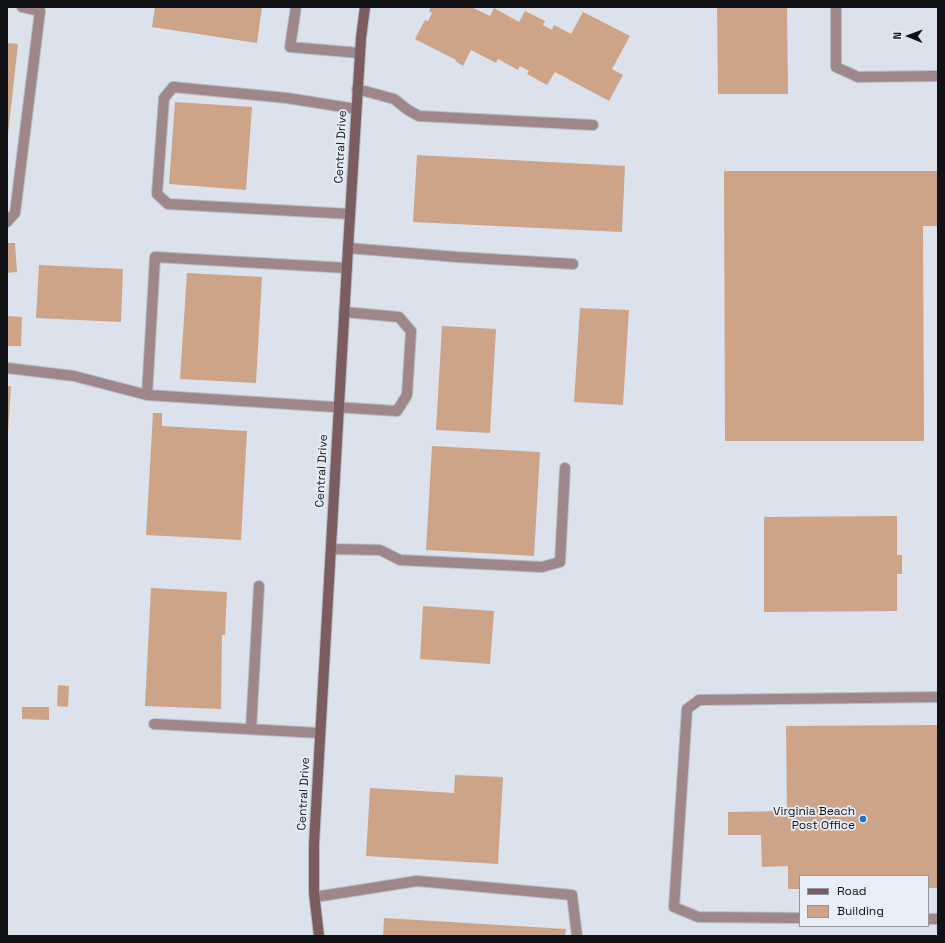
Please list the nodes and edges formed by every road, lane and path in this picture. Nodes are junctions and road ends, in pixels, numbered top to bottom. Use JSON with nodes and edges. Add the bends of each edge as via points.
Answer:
{"nodes":[{"id":1,"x":22,"y":7,"type":"edge"},
{"id":2,"x":296,"y":7,"type":"edge"},
{"id":3,"x":365,"y":7,"type":"edge"},
{"id":4,"x":836,"y":7,"type":"edge"},
{"id":5,"x":360,"y":53,"type":"junction"},
{"id":6,"x":938,"y":76,"type":"edge"},
{"id":7,"x":357,"y":89,"type":"junction"},
{"id":8,"x":356,"y":109,"type":"junction"},
{"id":9,"x":593,"y":124,"type":"dead end"},
{"id":10,"x":350,"y":214,"type":"junction"},
{"id":11,"x":7,"y":222,"type":"edge"},
{"id":12,"x":348,"y":248,"type":"junction"},
{"id":13,"x":573,"y":264,"type":"dead end"},
{"id":14,"x":347,"y":268,"type":"junction"},
{"id":15,"x":344,"y":312,"type":"junction"},
{"id":16,"x":7,"y":368,"type":"edge"},
{"id":17,"x":147,"y":395,"type":"junction"},
{"id":18,"x":338,"y":406,"type":"junction"},
{"id":19,"x":565,"y":468,"type":"dead end"},
{"id":20,"x":331,"y":549,"type":"junction"},
{"id":21,"x":259,"y":586,"type":"dead end"},
{"id":22,"x":938,"y":697,"type":"edge"},
{"id":23,"x":154,"y":724,"type":"dead end"},
{"id":24,"x":252,"y":729,"type":"junction"},
{"id":25,"x":320,"y":733,"type":"junction"},
{"id":26,"x":314,"y":897,"type":"junction"},
{"id":27,"x":799,"y":918,"type":"edge"},
{"id":28,"x":319,"y":936,"type":"edge"},
{"id":29,"x":577,"y":936,"type":"edge"}],
"edges":[{"from":1,"to":11,"type":"lane","via":[[40,11],[15,213]]},
{"from":2,"to":5,"type":"lane","via":[[290,47]]},
{"from":3,"to":5,"type":"street","name":"Central Drive"},
{"from":4,"to":6,"type":"lane","via":[[836,67],[858,77]]},
{"from":5,"to":7,"type":"street","name":"Central Drive"},
{"from":7,"to":8,"type":"street","name":"Central Drive"},
{"from":7,"to":9,"type":"lane","via":[[394,98],[419,116]]},
{"from":8,"to":10,"type":"street","name":"Central Drive"},
{"from":8,"to":10,"type":"lane","via":[[287,98],[173,87],[164,98],[157,194],[168,204]]},
{"from":10,"to":12,"type":"street","name":"Central Drive"},
{"from":12,"to":13,"type":"lane"},
{"from":12,"to":14,"type":"street","name":"Central Drive"},
{"from":14,"to":15,"type":"street","name":"Central Drive"},
{"from":14,"to":17,"type":"lane","via":[[155,257]]},
{"from":15,"to":18,"type":"street","name":"Central Drive"},
{"from":15,"to":18,"type":"lane","via":[[399,317],[411,331],[407,395],[397,411]]},
{"from":16,"to":17,"type":"lane","via":[[74,376]]},
{"from":17,"to":18,"type":"lane"},
{"from":18,"to":20,"type":"street","name":"Central Drive"},
{"from":19,"to":20,"type":"lane","via":[[560,562],[542,567],[400,560],[380,550]]},
{"from":20,"to":25,"type":"street","name":"Central Drive"},
{"from":21,"to":24,"type":"lane"},
{"from":22,"to":27,"type":"lane","via":[[699,700],[687,709],[674,907],[698,917]]},
{"from":23,"to":24,"type":"lane"},
{"from":24,"to":25,"type":"lane"},
{"from":25,"to":26,"type":"street","name":"Central Drive"},
{"from":26,"to":28,"type":"street","name":"Central Drive"},
{"from":26,"to":29,"type":"lane","via":[[418,881],[572,895]]}]}
